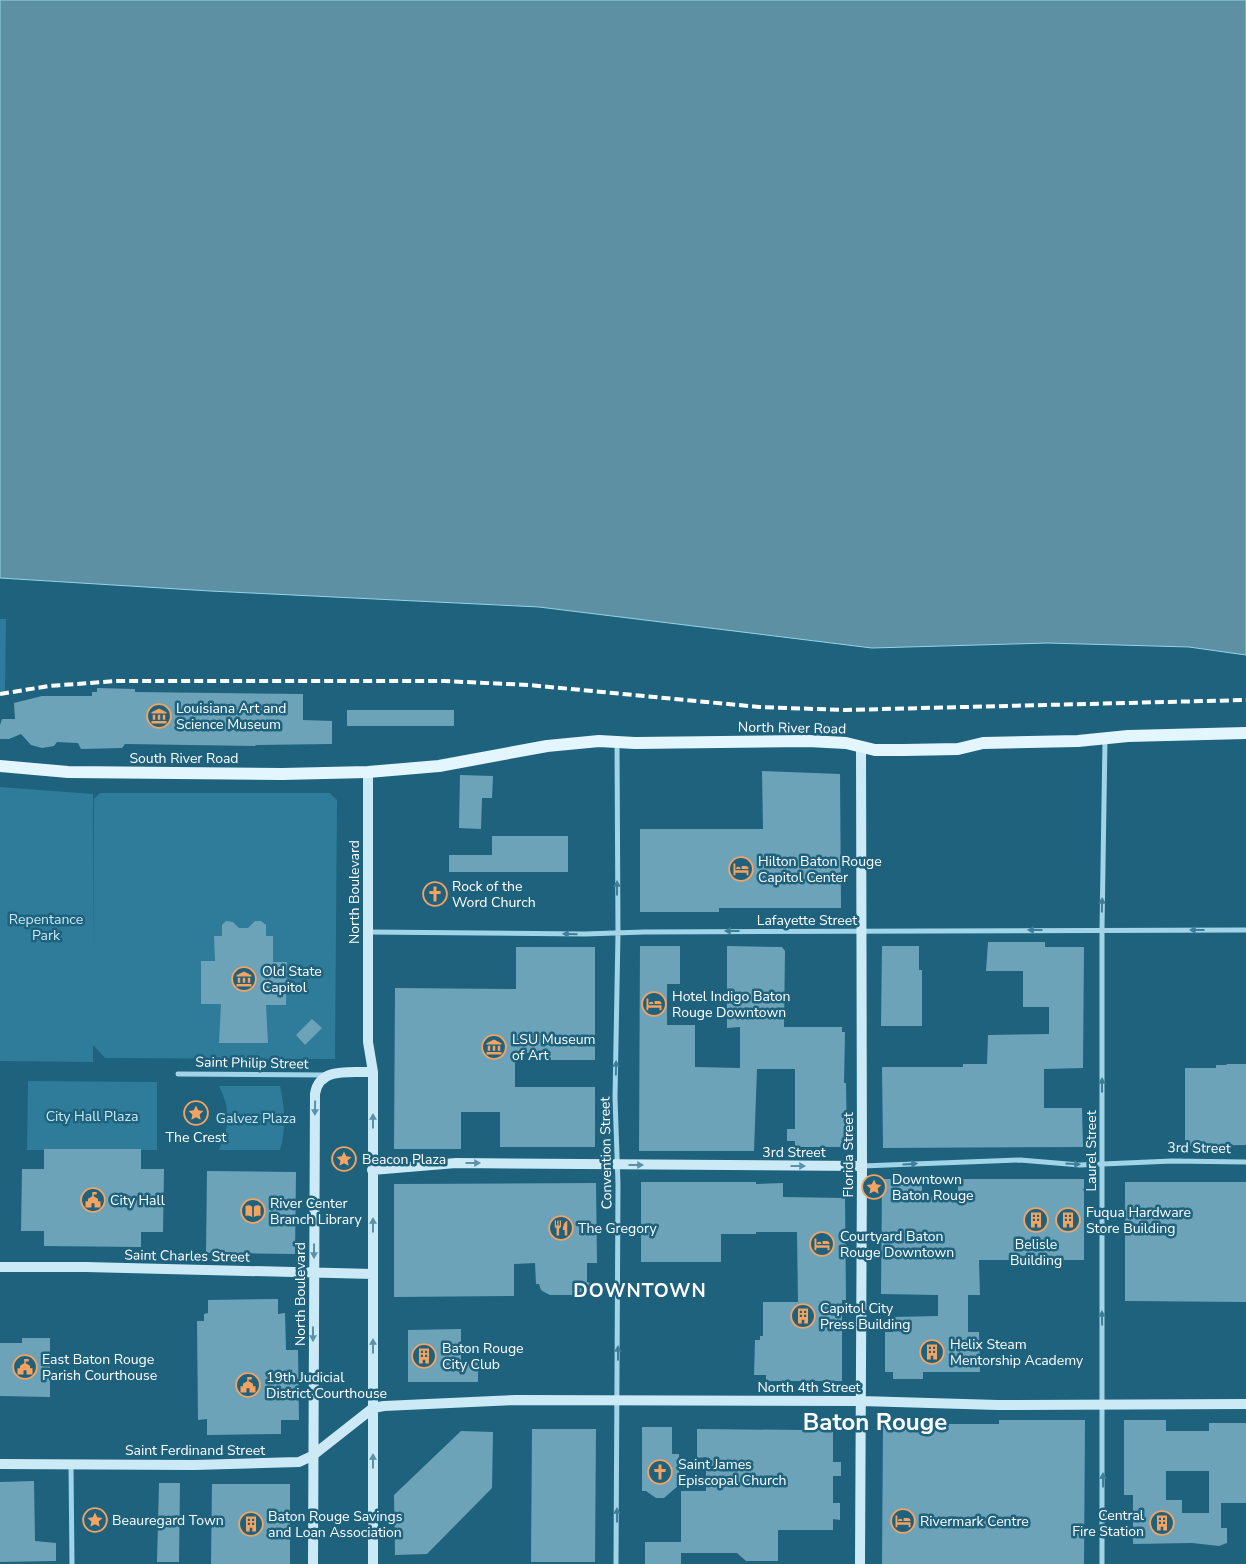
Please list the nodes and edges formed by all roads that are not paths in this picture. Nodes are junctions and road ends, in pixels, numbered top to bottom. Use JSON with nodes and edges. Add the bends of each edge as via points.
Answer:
{"nodes":[{"id":1,"x":1246,"y":733,"type":"edge"},
{"id":2,"x":1105,"y":738,"type":"junction"},
{"id":3,"x":617,"y":742,"type":"junction"},
{"id":4,"x":861,"y":746,"type":"junction"},
{"id":5,"x":0,"y":766,"type":"edge"},
{"id":6,"x":368,"y":772,"type":"junction"},
{"id":7,"x":1102,"y":929,"type":"junction"},
{"id":8,"x":1246,"y":930,"type":"edge"},
{"id":9,"x":860,"y":931,"type":"junction"},
{"id":10,"x":368,"y":932,"type":"junction"},
{"id":11,"x":618,"y":933,"type":"junction"},
{"id":12,"x":373,"y":1072,"type":"junction"},
{"id":13,"x":178,"y":1074,"type":"dead end"},
{"id":14,"x":326,"y":1075,"type":"junction"},
{"id":15,"x":1246,"y":1162,"type":"edge"},
{"id":16,"x":618,"y":1164,"type":"junction"},
{"id":17,"x":1102,"y":1164,"type":"junction"},
{"id":18,"x":862,"y":1166,"type":"junction"},
{"id":19,"x":372,"y":1170,"type":"junction"},
{"id":20,"x":0,"y":1268,"type":"edge"},
{"id":21,"x":313,"y":1272,"type":"junction"},
{"id":22,"x":373,"y":1274,"type":"junction"},
{"id":23,"x":618,"y":1401,"type":"junction"},
{"id":24,"x":860,"y":1401,"type":"junction"},
{"id":25,"x":1246,"y":1404,"type":"edge"},
{"id":26,"x":1103,"y":1405,"type":"junction"},
{"id":27,"x":373,"y":1408,"type":"junction"},
{"id":28,"x":312,"y":1456,"type":"junction"},
{"id":29,"x":0,"y":1464,"type":"edge"},
{"id":30,"x":71,"y":1464,"type":"junction"},
{"id":31,"x":72,"y":1564,"type":"edge"},
{"id":32,"x":313,"y":1564,"type":"edge"},
{"id":33,"x":373,"y":1564,"type":"edge"},
{"id":34,"x":616,"y":1564,"type":"edge"},
{"id":35,"x":860,"y":1564,"type":"edge"},
{"id":36,"x":1102,"y":1564,"type":"edge"}],
"edges":[{"from":1,"to":2,"type":"main road","name":"North River Road"},
{"from":2,"to":4,"type":"main road","name":"North River Road","via":[[983,744],[958,749],[875,750]]},
{"from":7,"to":2,"type":"street","name":"Laurel Street","one_way":true},
{"from":3,"to":4,"type":"main road","name":"North River Road","via":[[800,741]]},
{"from":3,"to":6,"type":"main road","name":"North River Road","via":[[555,745],[438,766]]},
{"from":11,"to":3,"type":"street","name":"Convention Street","one_way":true},
{"from":4,"to":9,"type":"street","name":"Florida Street"},
{"from":5,"to":6,"type":"main road","name":"South River Road","via":[[68,772]]},
{"from":6,"to":10,"type":"street","name":"North Boulevard"},
{"from":8,"to":7,"type":"street","name":"Lafayette Street","one_way":true},
{"from":7,"to":9,"type":"street","name":"Lafayette Street","one_way":true},
{"from":17,"to":7,"type":"street","name":"Laurel Street","one_way":true},
{"from":9,"to":11,"type":"street","name":"Lafayette Street","one_way":true},
{"from":9,"to":18,"type":"street","name":"Florida Street"},
{"from":11,"to":10,"type":"street","name":"Lafayette Street","one_way":true},
{"from":10,"to":12,"type":"street","name":"North Boulevard","via":[[368,1042]]},
{"from":16,"to":11,"type":"street","name":"Convention Street","one_way":true},
{"from":12,"to":14,"type":"street"},
{"from":19,"to":12,"type":"street","name":"North Boulevard","one_way":true},
{"from":13,"to":14,"type":"street","name":"Saint Philip Street"},
{"from":14,"to":21,"type":"street","name":"North Boulevard","one_way":true,"via":[[318,1083],[315,1094]]},
{"from":15,"to":17,"type":"street","name":"3rd Street"},
{"from":16,"to":18,"type":"street","name":"3rd Street","one_way":true},
{"from":19,"to":16,"type":"street","name":"3rd Street","one_way":true,"via":[[456,1163]]},
{"from":23,"to":16,"type":"street","name":"Convention Street","one_way":true},
{"from":18,"to":17,"type":"street","name":"3rd Street","one_way":true,"via":[[1020,1160]]},
{"from":26,"to":17,"type":"street","name":"Laurel Street","one_way":true},
{"from":18,"to":24,"type":"street","name":"Florida Street"},
{"from":22,"to":19,"type":"street","name":"North Boulevard","one_way":true},
{"from":20,"to":21,"type":"street","name":"Saint Charles Street"},
{"from":21,"to":22,"type":"street","name":"Saint Charles Street"},
{"from":21,"to":28,"type":"street","name":"North Boulevard","one_way":true},
{"from":27,"to":22,"type":"street","name":"North Boulevard","one_way":true},
{"from":23,"to":24,"type":"street","name":"North 4th Street"},
{"from":23,"to":27,"type":"street","name":"North 4th Street","via":[[516,1400]]},
{"from":34,"to":23,"type":"street","name":"Convention Street","one_way":true},
{"from":24,"to":26,"type":"street","name":"North 4th Street"},
{"from":24,"to":35,"type":"street","name":"Florida Street"},
{"from":25,"to":26,"type":"street","name":"North 4th Street"},
{"from":36,"to":26,"type":"street","name":"Laurel Street","one_way":true},
{"from":27,"to":28,"type":"street","name":"Saint Ferdinand Street"},
{"from":33,"to":27,"type":"street","name":"North Boulevard","one_way":true},
{"from":28,"to":30,"type":"street","name":"Saint Ferdinand Street","via":[[299,1462],[279,1463]]},
{"from":28,"to":32,"type":"street","name":"North Boulevard"},
{"from":29,"to":30,"type":"street","name":"Saint Ferdinand Street"},
{"from":30,"to":31,"type":"street"}]}
